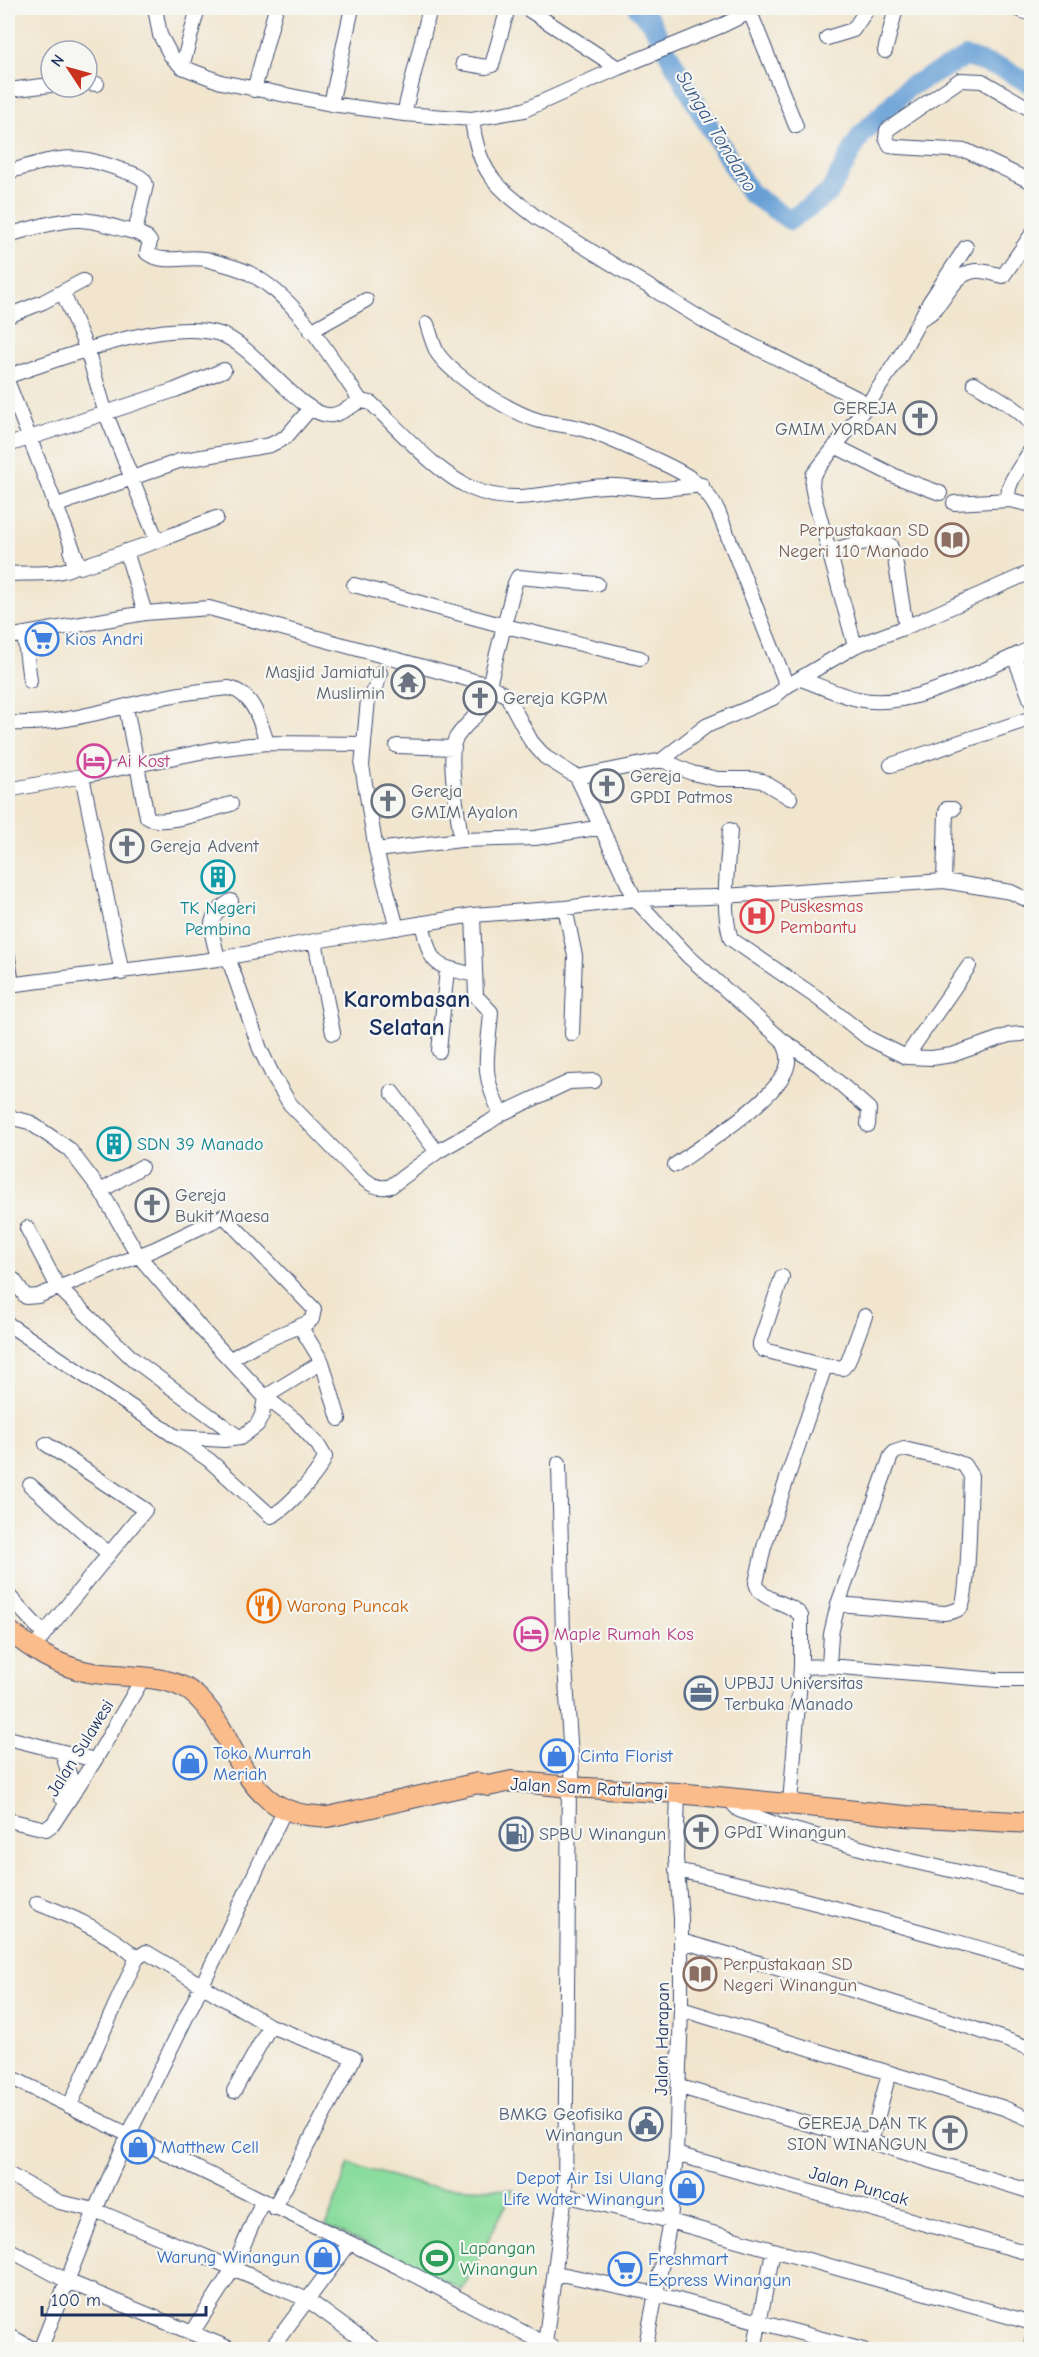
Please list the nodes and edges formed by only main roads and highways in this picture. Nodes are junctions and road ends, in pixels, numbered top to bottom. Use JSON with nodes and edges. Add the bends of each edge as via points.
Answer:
{"nodes":[{"id":1,"x":8,"y":1630,"type":"edge"},
{"id":2,"x":1032,"y":1823,"type":"edge"}],
"edges":[{"from":1,"to":2,"type":"highway","name":"Jalan Sam Ratulangi","via":[[33,1651],[64,1666],[171,1681],[190,1691],[203,1703],[256,1785],[285,1809],[308,1815],[328,1817],[478,1783],[488,1786],[512,1781],[906,1816]]}]}
